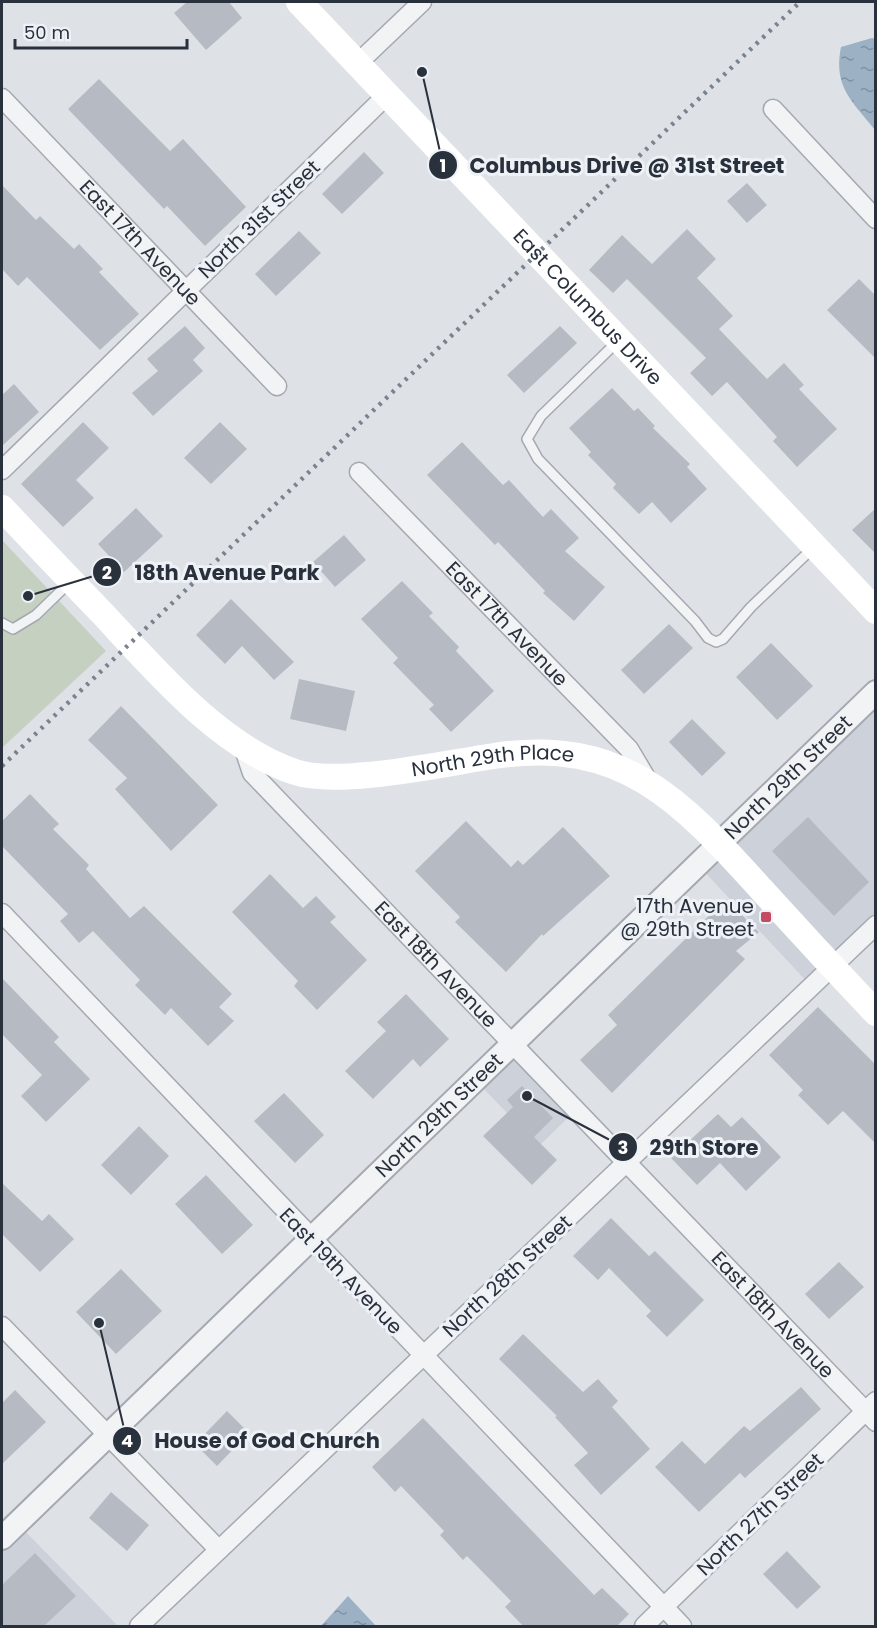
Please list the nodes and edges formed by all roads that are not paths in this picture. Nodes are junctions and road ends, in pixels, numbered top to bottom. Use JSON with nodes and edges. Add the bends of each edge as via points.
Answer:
{"nodes":[{"id":1,"x":299,"y":2,"type":"edge"},
{"id":2,"x":422,"y":2,"type":"edge"},
{"id":3,"x":358,"y":63,"type":"junction"},
{"id":4,"x":388,"y":94,"type":"junction"},
{"id":5,"x":2,"y":98,"type":"edge"},
{"id":6,"x":774,"y":109,"type":"dead end"},
{"id":7,"x":876,"y":219,"type":"edge"},
{"id":8,"x":185,"y":290,"type":"junction"},
{"id":9,"x":619,"y":340,"type":"junction"},
{"id":10,"x":277,"y":386,"type":"dead end"},
{"id":11,"x":2,"y":470,"type":"edge"},
{"id":12,"x":359,"y":472,"type":"dead end"},
{"id":13,"x":2,"y":508,"type":"edge"},
{"id":14,"x":814,"y":547,"type":"junction"},
{"id":15,"x":71,"y":581,"type":"junction"},
{"id":16,"x":876,"y":611,"type":"edge"},
{"id":17,"x":2,"y":623,"type":"edge"},
{"id":18,"x":876,"y":692,"type":"edge"},
{"id":19,"x":243,"y":746,"type":"junction"},
{"id":20,"x":648,"y":781,"type":"junction"},
{"id":21,"x":719,"y":843,"type":"junction"},
{"id":22,"x":2,"y":913,"type":"edge"},
{"id":23,"x":876,"y":925,"type":"edge"},
{"id":24,"x":832,"y":967,"type":"junction"},
{"id":25,"x":876,"y":1013,"type":"edge"},
{"id":26,"x":513,"y":1043,"type":"junction"},
{"id":27,"x":628,"y":1163,"type":"junction"},
{"id":28,"x":311,"y":1240,"type":"junction"},
{"id":29,"x":2,"y":1326,"type":"edge"},
{"id":30,"x":422,"y":1356,"type":"junction"},
{"id":31,"x":872,"y":1412,"type":"edge"},
{"id":32,"x":108,"y":1436,"type":"junction"},
{"id":33,"x":2,"y":1538,"type":"edge"},
{"id":34,"x":219,"y":1550,"type":"junction"},
{"id":35,"x":664,"y":1608,"type":"junction"},
{"id":36,"x":139,"y":1626,"type":"edge"},
{"id":37,"x":644,"y":1626,"type":"edge"},
{"id":38,"x":682,"y":1626,"type":"edge"}],
"edges":[{"from":1,"to":3,"type":"main road","name":"East Columbus Drive"},
{"from":2,"to":3,"type":"street"},
{"from":3,"to":4,"type":"main road","name":"East Columbus Drive"},
{"from":4,"to":8,"type":"street","name":"North 31st Street"},
{"from":4,"to":9,"type":"main road","name":"East Columbus Drive"},
{"from":5,"to":8,"type":"street","name":"East 17th Avenue"},
{"from":6,"to":7,"type":"street"},
{"from":8,"to":10,"type":"street","name":"East 17th Avenue"},
{"from":8,"to":11,"type":"street","name":"North 31st Street"},
{"from":9,"to":14,"type":"main road","name":"East Columbus Drive"},
{"from":9,"to":14,"type":"lane","via":[[541,416],[526,439],[538,459],[716,642]]},
{"from":12,"to":20,"type":"street","name":"East 17th Avenue","via":[[629,749]]},
{"from":13,"to":15,"type":"main road"},
{"from":14,"to":16,"type":"main road","name":"East Columbus Drive"},
{"from":15,"to":17,"type":"lane","via":[[36,615],[13,629]]},
{"from":15,"to":19,"type":"main road","via":[[195,708]]},
{"from":18,"to":21,"type":"street","name":"North 29th Street"},
{"from":19,"to":20,"type":"main road","name":"North 29th Place","via":[[296,772],[345,777],[521,752],[564,753],[608,762]]},
{"from":19,"to":26,"type":"street","name":"East 18th Avenue","via":[[252,773]]},
{"from":20,"to":21,"type":"main road","name":"North 29th Place","via":[[677,802]]},
{"from":21,"to":24,"type":"main road"},
{"from":21,"to":26,"type":"street","name":"North 29th Street"},
{"from":22,"to":28,"type":"street","name":"East 19th Avenue"},
{"from":23,"to":24,"type":"street","name":"North 28th Street"},
{"from":24,"to":25,"type":"main road"},
{"from":24,"to":27,"type":"street","name":"North 28th Street"},
{"from":26,"to":27,"type":"street","name":"East 18th Avenue"},
{"from":26,"to":28,"type":"street","name":"North 29th Street"},
{"from":27,"to":30,"type":"street","name":"North 28th Street"},
{"from":27,"to":31,"type":"street","name":"East 18th Avenue"},
{"from":28,"to":30,"type":"street","name":"East 19th Avenue"},
{"from":28,"to":32,"type":"street","name":"North 29th Street"},
{"from":29,"to":32,"type":"street"},
{"from":30,"to":34,"type":"street","name":"North 28th Street"},
{"from":30,"to":35,"type":"street","name":"East 19th Avenue"},
{"from":31,"to":35,"type":"street","name":"North 27th Street"},
{"from":32,"to":33,"type":"street","name":"North 29th Street"},
{"from":32,"to":34,"type":"street"},
{"from":34,"to":36,"type":"street","name":"North 28th Street"},
{"from":35,"to":37,"type":"street","name":"North 27th Street"},
{"from":35,"to":38,"type":"street","name":"East 19th Avenue"}]}
